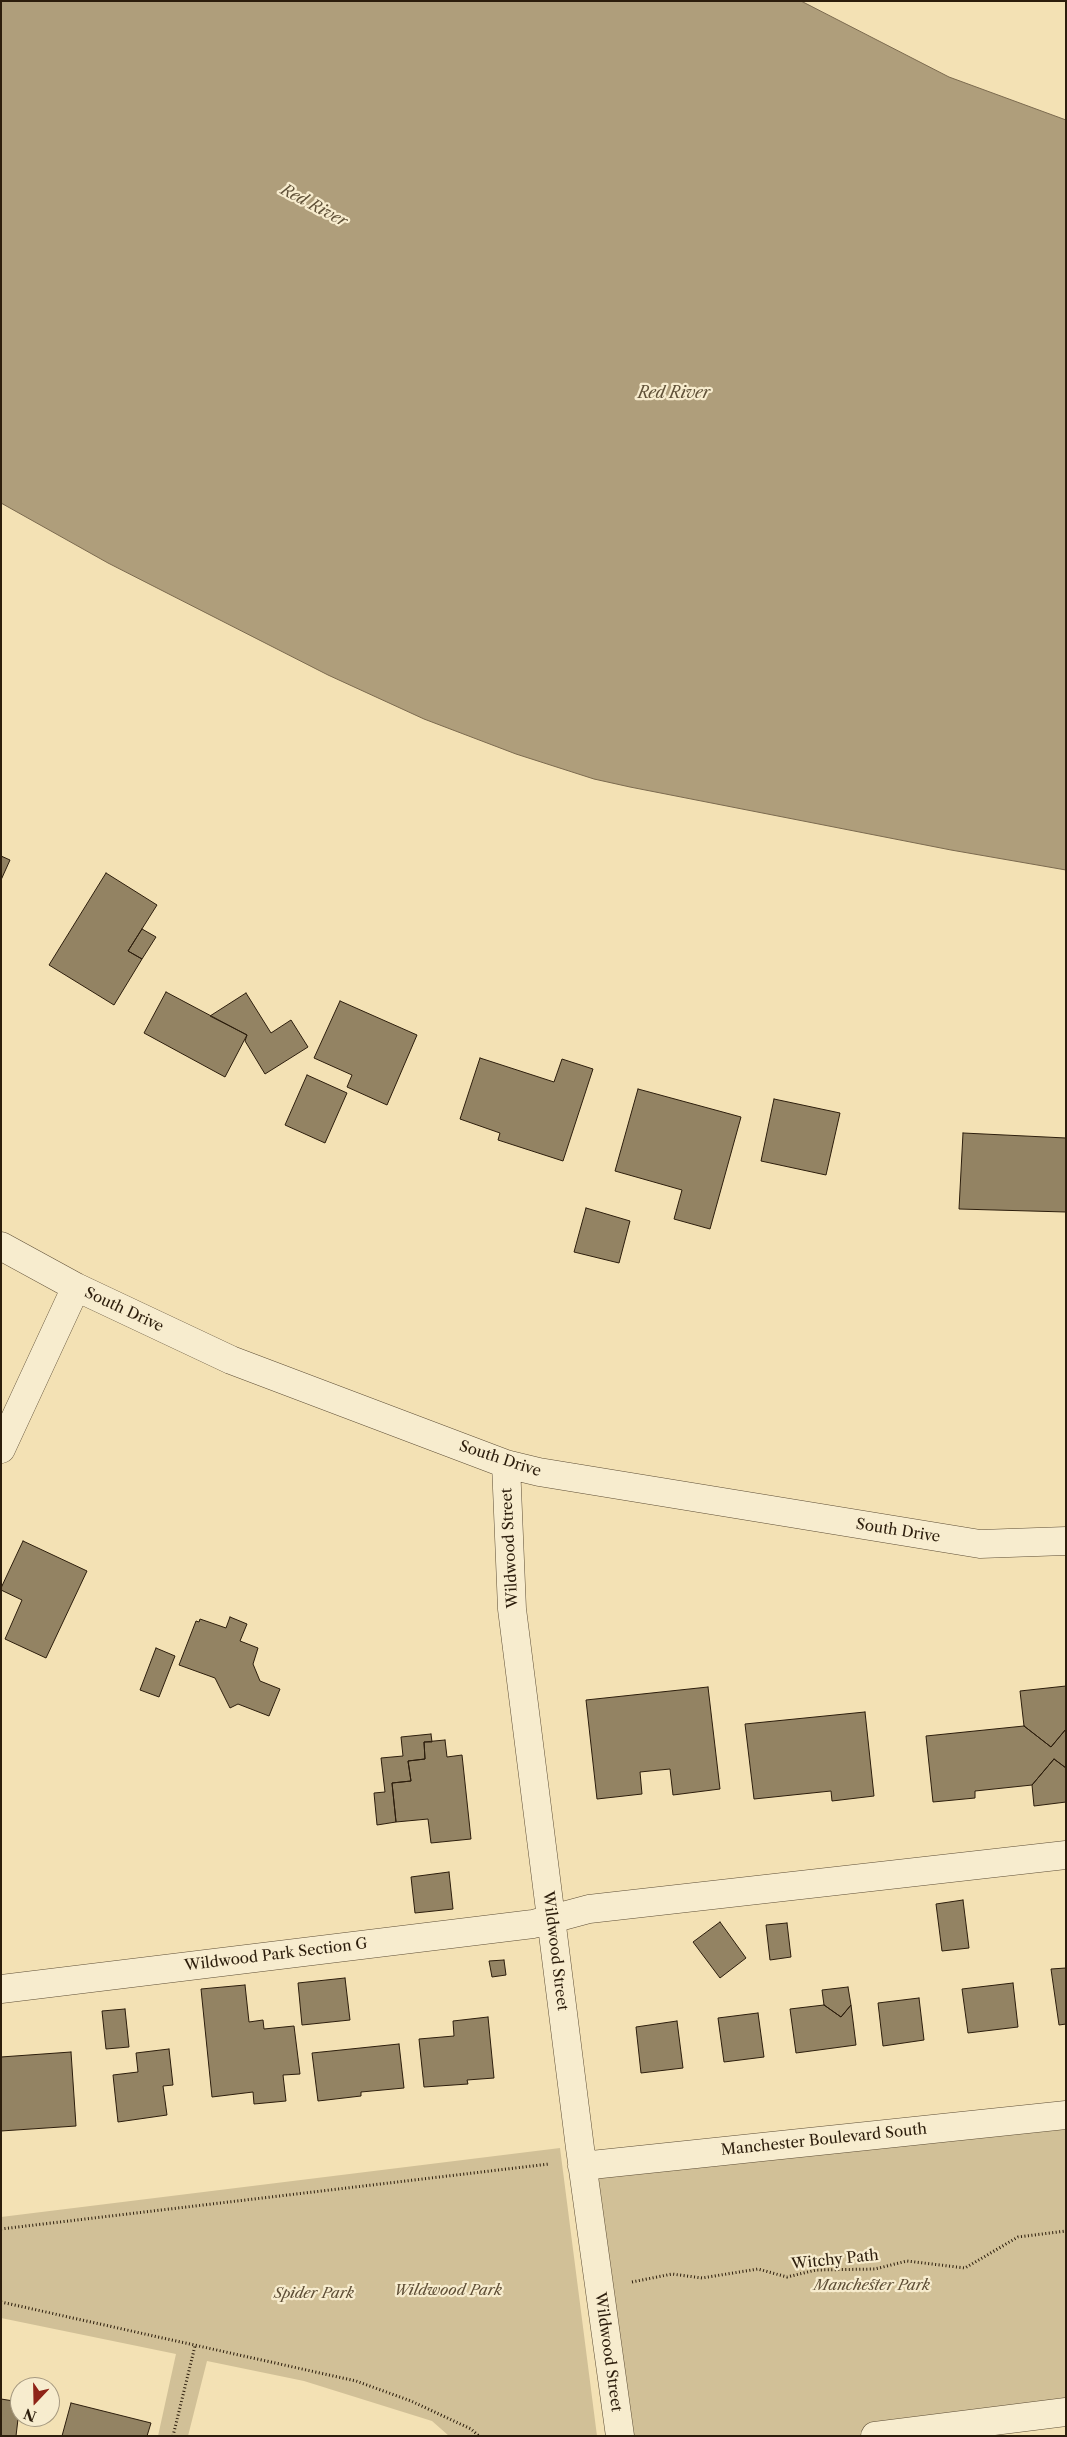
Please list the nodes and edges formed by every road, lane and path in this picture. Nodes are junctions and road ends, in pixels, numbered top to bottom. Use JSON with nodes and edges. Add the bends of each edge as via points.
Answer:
{"nodes":[{"id":1,"x":1,"y":1246,"type":"edge"},
{"id":2,"x":76,"y":1287,"type":"junction"},
{"id":3,"x":1,"y":1449,"type":"edge"},
{"id":4,"x":506,"y":1464,"type":"junction"},
{"id":5,"x":1066,"y":1541,"type":"edge"},
{"id":6,"x":1066,"y":1855,"type":"edge"},
{"id":7,"x":551,"y":1918,"type":"junction"},
{"id":8,"x":1,"y":1989,"type":"edge"},
{"id":9,"x":1066,"y":2114,"type":"edge"},
{"id":10,"x":550,"y":2164,"type":"dead end"},
{"id":11,"x":582,"y":2166,"type":"junction"},
{"id":12,"x":1,"y":2229,"type":"edge"},
{"id":13,"x":1066,"y":2231,"type":"edge"},
{"id":14,"x":599,"y":2286,"type":"junction"},
{"id":15,"x":1,"y":2302,"type":"edge"},
{"id":16,"x":195,"y":2346,"type":"junction"},
{"id":17,"x":1066,"y":2412,"type":"edge"},
{"id":18,"x":173,"y":2436,"type":"edge"},
{"id":19,"x":479,"y":2436,"type":"edge"},
{"id":20,"x":620,"y":2436,"type":"edge"},
{"id":21,"x":875,"y":2436,"type":"edge"}],
"edges":[{"from":1,"to":2,"type":"street","name":"South Drive"},
{"from":2,"to":3,"type":"street"},
{"from":2,"to":4,"type":"street","name":"South Drive","via":[[231,1360]]},
{"from":4,"to":5,"type":"street","name":"South Drive","via":[[980,1544]]},
{"from":4,"to":7,"type":"street","name":"Wildwood Street","via":[[512,1610]]},
{"from":6,"to":7,"type":"street","name":"Wildwood Park Section G","via":[[589,1909]]},
{"from":7,"to":8,"type":"street","name":"Wildwood Park Section G","via":[[532,1924]]},
{"from":7,"to":11,"type":"street","name":"Wildwood Street"},
{"from":9,"to":11,"type":"street","name":"Manchester Boulevard South"},
{"from":10,"to":12,"type":"path"},
{"from":11,"to":14,"type":"street","name":"Wildwood Street"},
{"from":13,"to":14,"type":"path","name":"Witchy Path","via":[[1018,2237],[965,2268],[907,2261],[875,2269],[816,2270],[787,2276],[758,2269],[702,2278],[672,2274]]},
{"from":14,"to":20,"type":"street","name":"Wildwood Street"},
{"from":15,"to":16,"type":"path"},
{"from":16,"to":18,"type":"path"},
{"from":16,"to":19,"type":"path","via":[[356,2381],[411,2401],[471,2429]]},
{"from":17,"to":21,"type":"street"}]}
